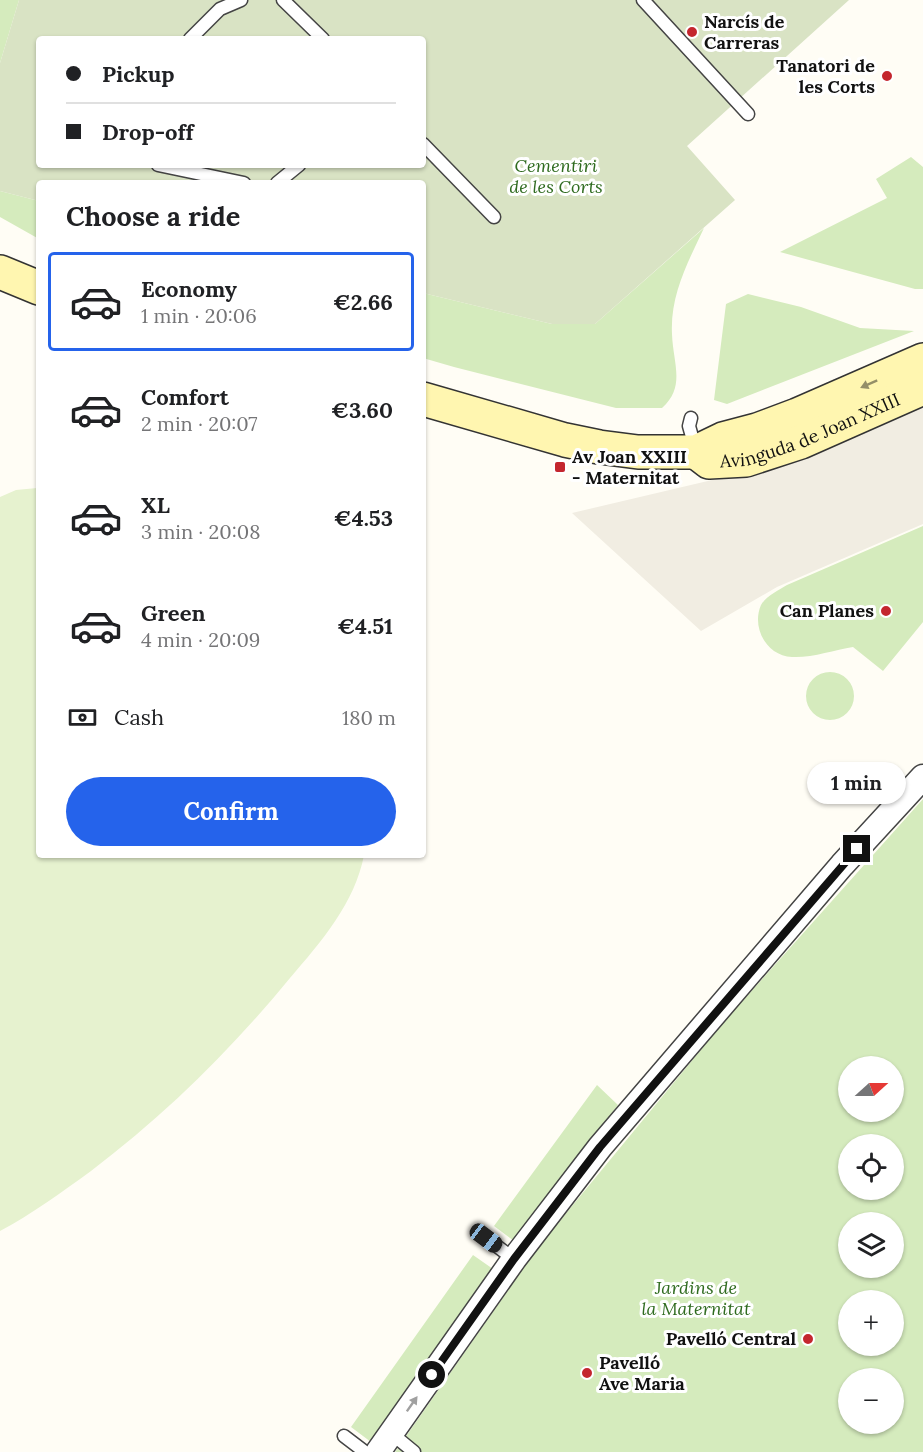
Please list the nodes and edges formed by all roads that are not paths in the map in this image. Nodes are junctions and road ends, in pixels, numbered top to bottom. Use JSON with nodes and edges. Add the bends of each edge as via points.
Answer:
{"nodes":[{"id":1,"x":241,"y":0,"type":"edge"},
{"id":2,"x":283,"y":0,"type":"edge"},
{"id":3,"x":643,"y":0,"type":"edge"},
{"id":4,"x":193,"y":36,"type":"edge"},
{"id":5,"x":320,"y":36,"type":"edge"},
{"id":6,"x":748,"y":114,"type":"dead end"},
{"id":7,"x":426,"y":147,"type":"edge"},
{"id":8,"x":172,"y":168,"type":"edge"},
{"id":9,"x":295,"y":168,"type":"edge"},
{"id":10,"x":230,"y":180,"type":"edge"},
{"id":11,"x":281,"y":180,"type":"edge"},
{"id":12,"x":494,"y":217,"type":"dead end"},
{"id":13,"x":1,"y":274,"type":"edge"},
{"id":14,"x":36,"y":287,"type":"edge"},
{"id":15,"x":923,"y":360,"type":"edge"},
{"id":16,"x":923,"y":388,"type":"edge"},
{"id":17,"x":426,"y":400,"type":"edge"},
{"id":18,"x":691,"y":418,"type":"dead end"},
{"id":19,"x":696,"y":452,"type":"junction"},
{"id":20,"x":923,"y":777,"type":"edge"},
{"id":21,"x":486,"y":1238,"type":"dead end"},
{"id":22,"x":514,"y":1259,"type":"junction"},
{"id":23,"x":344,"y":1436,"type":"dead end"},
{"id":24,"x":385,"y":1442,"type":"edge"},
{"id":25,"x":365,"y":1452,"type":"edge"},
{"id":26,"x":414,"y":1452,"type":"edge"}],
"edges":[{"from":1,"to":4,"type":"lane","via":[[220,9]]},
{"from":2,"to":5,"type":"lane"},
{"from":3,"to":6,"type":"lane"},
{"from":7,"to":12,"type":"lane"},
{"from":8,"to":10,"type":"lane"},
{"from":9,"to":11,"type":"lane"},
{"from":13,"to":14,"type":"street"},
{"from":15,"to":19,"type":"street","name":"Avinguda de Joan XXIII","one_way":true,"via":[[797,415]]},
{"from":16,"to":19,"type":"street","name":"Avinguda de Joan XXIII","via":[[801,442],[746,460],[709,462]]},
{"from":17,"to":19,"type":"street","name":"Avinguda de Joan XXIII","via":[[599,447]]},
{"from":18,"to":19,"type":"lane","via":[[689,426]]},
{"from":20,"to":22,"type":"street","via":[[842,865],[600,1147]]},
{"from":21,"to":22,"type":"lane"},
{"from":24,"to":22,"type":"street","one_way":true},
{"from":23,"to":25,"type":"lane"},
{"from":24,"to":26,"type":"lane"}]}
